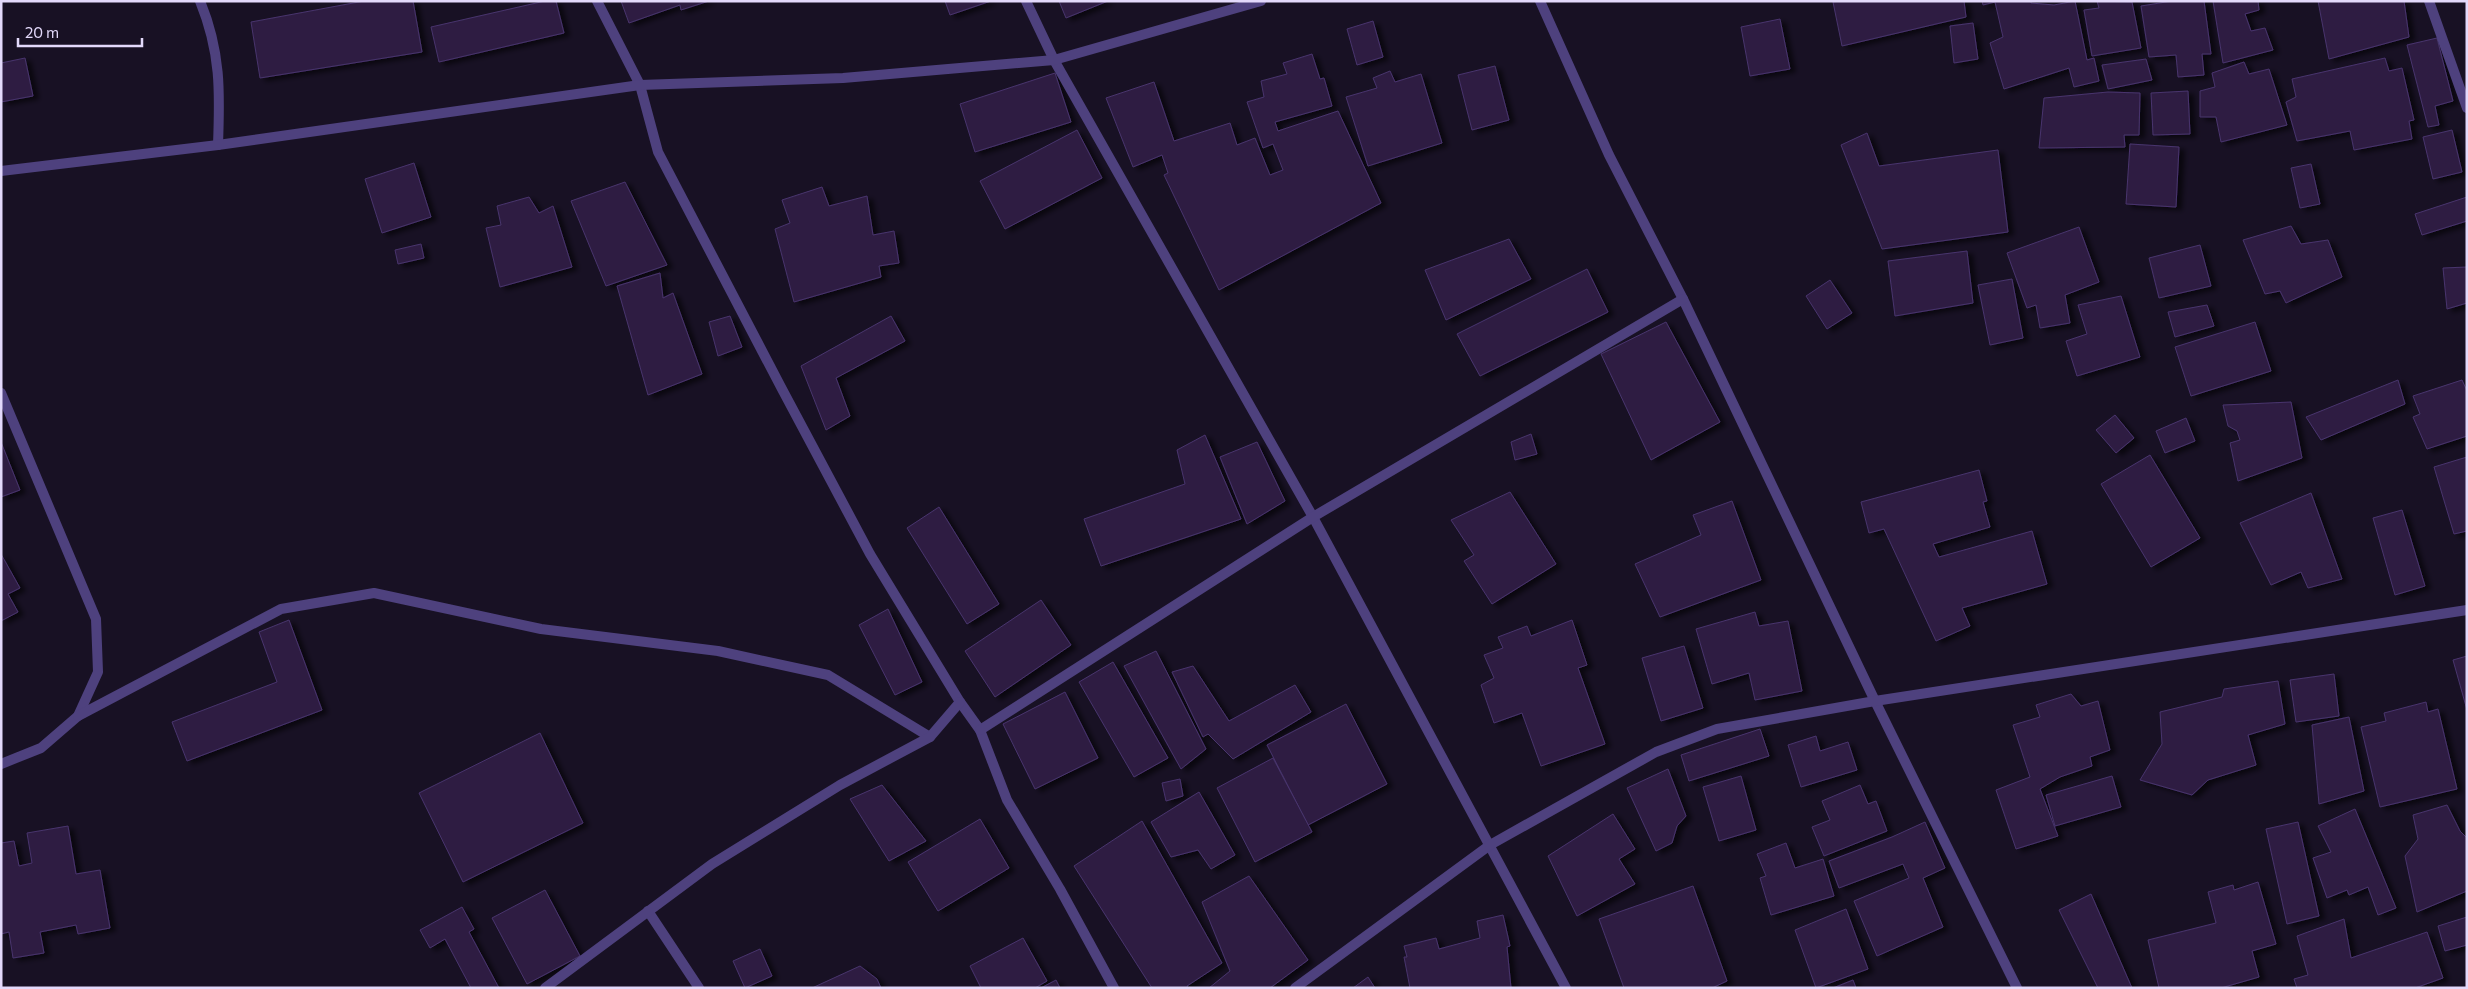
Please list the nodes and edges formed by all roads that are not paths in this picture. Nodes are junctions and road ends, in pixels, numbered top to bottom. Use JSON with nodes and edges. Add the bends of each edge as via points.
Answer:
{"nodes":[{"id":1,"x":200,"y":1,"type":"edge"},
{"id":2,"x":597,"y":1,"type":"edge"},
{"id":3,"x":1026,"y":1,"type":"edge"},
{"id":4,"x":1261,"y":1,"type":"edge"},
{"id":5,"x":1540,"y":1,"type":"edge"},
{"id":6,"x":2429,"y":1,"type":"edge"},
{"id":7,"x":1054,"y":60,"type":"junction"},
{"id":8,"x":640,"y":85,"type":"junction"},
{"id":9,"x":2467,"y":108,"type":"edge"},
{"id":10,"x":218,"y":145,"type":"junction"},
{"id":11,"x":1,"y":172,"type":"edge"},
{"id":12,"x":1683,"y":299,"type":"junction"},
{"id":13,"x":1,"y":394,"type":"edge"},
{"id":14,"x":1313,"y":517,"type":"junction"},
{"id":15,"x":2467,"y":610,"type":"edge"},
{"id":16,"x":1875,"y":701,"type":"junction"},
{"id":17,"x":960,"y":702,"type":"junction"},
{"id":18,"x":78,"y":716,"type":"junction"},
{"id":19,"x":980,"y":730,"type":"junction"},
{"id":20,"x":930,"y":737,"type":"junction"},
{"id":21,"x":1,"y":764,"type":"edge"},
{"id":22,"x":1490,"y":845,"type":"junction"},
{"id":23,"x":648,"y":911,"type":"junction"},
{"id":24,"x":545,"y":988,"type":"edge"},
{"id":25,"x":700,"y":988,"type":"edge"},
{"id":26,"x":1114,"y":988,"type":"edge"},
{"id":27,"x":1295,"y":988,"type":"edge"},
{"id":28,"x":1566,"y":988,"type":"edge"},
{"id":29,"x":2018,"y":988,"type":"edge"}],
"edges":[{"from":1,"to":10,"type":"street","via":[[214,46],[220,84]]},
{"from":2,"to":8,"type":"street"},
{"from":3,"to":7,"type":"street"},
{"from":4,"to":7,"type":"street"},
{"from":5,"to":12,"type":"street","via":[[1609,155]]},
{"from":6,"to":9,"type":"street"},
{"from":7,"to":8,"type":"street","via":[[843,78]]},
{"from":7,"to":14,"type":"street"},
{"from":8,"to":10,"type":"street"},
{"from":8,"to":17,"type":"street","via":[[658,152],[870,554]]},
{"from":10,"to":11,"type":"street"},
{"from":12,"to":14,"type":"street"},
{"from":12,"to":16,"type":"street"},
{"from":13,"to":18,"type":"street","via":[[96,620],[98,672]]},
{"from":14,"to":19,"type":"street"},
{"from":14,"to":22,"type":"street"},
{"from":15,"to":16,"type":"street"},
{"from":16,"to":22,"type":"street","via":[[1717,729],[1656,752]]},
{"from":16,"to":29,"type":"street"},
{"from":17,"to":19,"type":"street"},
{"from":17,"to":20,"type":"street"},
{"from":18,"to":20,"type":"street","via":[[281,609],[374,593],[541,628],[718,651],[828,675]]},
{"from":18,"to":21,"type":"street","via":[[42,748]]},
{"from":19,"to":26,"type":"street","via":[[1006,800]]},
{"from":20,"to":23,"type":"street","via":[[840,785],[712,864]]},
{"from":22,"to":27,"type":"street"},
{"from":22,"to":28,"type":"street"},
{"from":23,"to":24,"type":"street"},
{"from":23,"to":25,"type":"street"}]}
